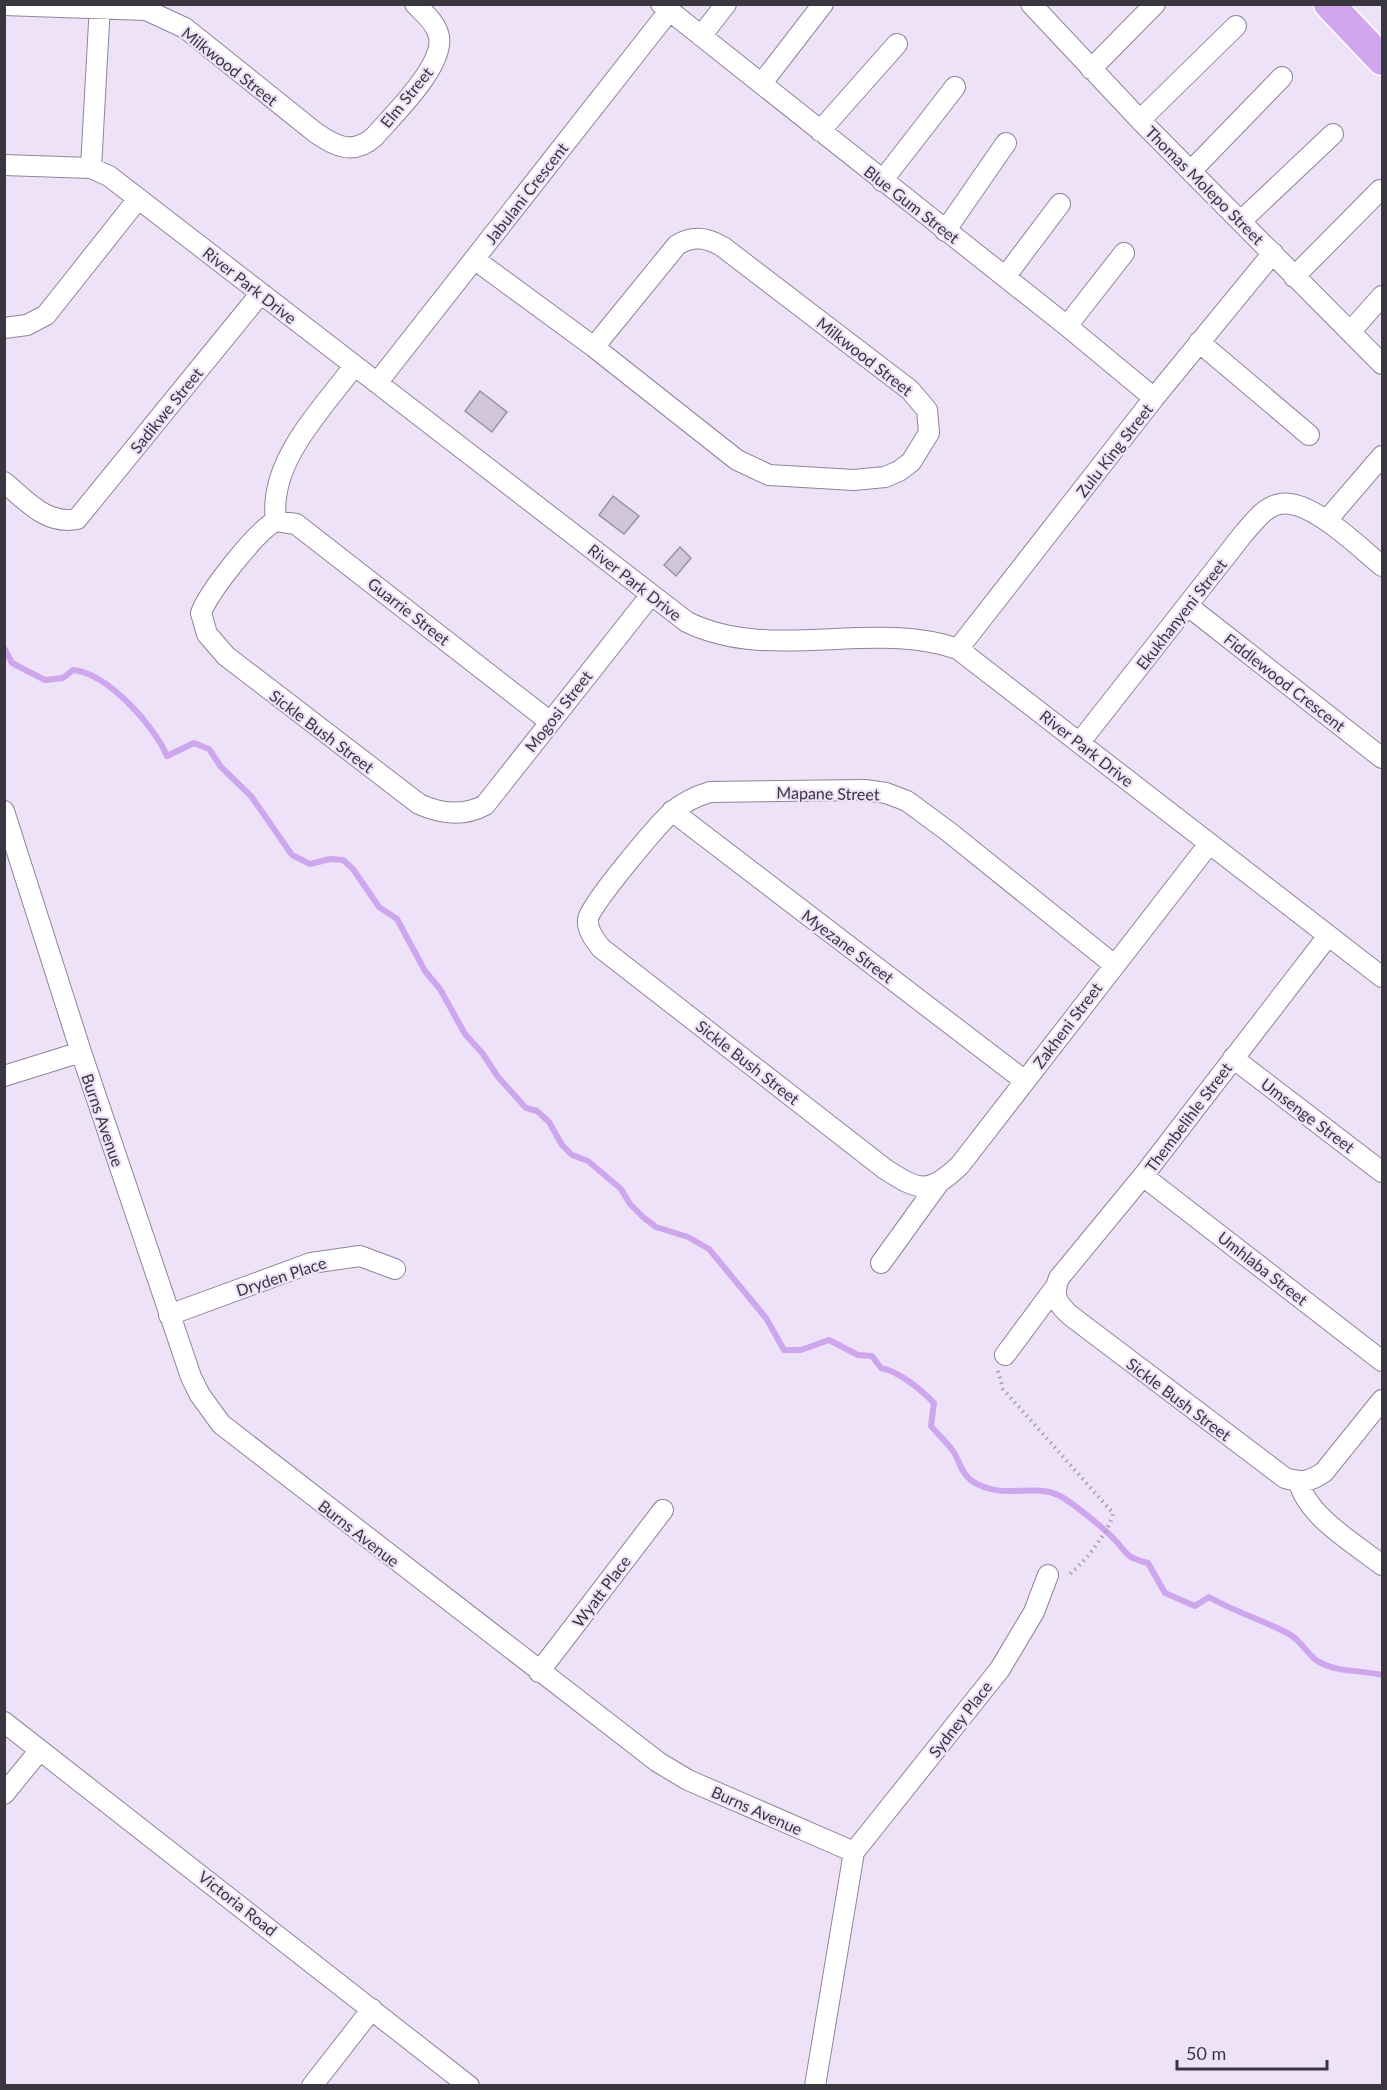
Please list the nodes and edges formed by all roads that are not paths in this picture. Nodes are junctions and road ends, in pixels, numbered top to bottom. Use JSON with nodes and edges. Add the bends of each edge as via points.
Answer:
{"nodes":[{"id":1,"x":415,"y":4,"type":"edge"},
{"id":2,"x":726,"y":4,"type":"edge"},
{"id":3,"x":823,"y":4,"type":"edge"},
{"id":4,"x":1155,"y":4,"type":"edge"},
{"id":5,"x":1329,"y":4,"type":"edge"},
{"id":6,"x":1356,"y":4,"type":"edge"},
{"id":7,"x":4,"y":5,"type":"edge"},
{"id":8,"x":1037,"y":6,"type":"edge"},
{"id":9,"x":100,"y":7,"type":"edge"},
{"id":10,"x":665,"y":8,"type":"edge"},
{"id":11,"x":1236,"y":26,"type":"dead end"},
{"id":12,"x":1383,"y":35,"type":"edge"},
{"id":13,"x":701,"y":36,"type":"junction"},
{"id":14,"x":897,"y":44,"type":"dead end"},
{"id":15,"x":1383,"y":60,"type":"edge"},
{"id":16,"x":1091,"y":69,"type":"junction"},
{"id":17,"x":1282,"y":77,"type":"dead end"},
{"id":18,"x":762,"y":83,"type":"junction"},
{"id":19,"x":955,"y":87,"type":"dead end"},
{"id":20,"x":1140,"y":120,"type":"junction"},
{"id":21,"x":820,"y":131,"type":"junction"},
{"id":22,"x":1333,"y":134,"type":"dead end"},
{"id":23,"x":1006,"y":143,"type":"dead end"},
{"id":24,"x":351,"y":149,"type":"joint"},
{"id":25,"x":4,"y":165,"type":"edge"},
{"id":26,"x":91,"y":168,"type":"junction"},
{"id":27,"x":1191,"y":171,"type":"junction"},
{"id":28,"x":882,"y":181,"type":"junction"},
{"id":29,"x":1380,"y":190,"type":"dead end"},
{"id":30,"x":138,"y":199,"type":"junction"},
{"id":31,"x":1060,"y":204,"type":"dead end"},
{"id":32,"x":1242,"y":219,"type":"junction"},
{"id":33,"x":945,"y":231,"type":"junction"},
{"id":34,"x":1124,"y":253,"type":"dead end"},
{"id":35,"x":1272,"y":253,"type":"junction"},
{"id":36,"x":474,"y":259,"type":"junction"},
{"id":37,"x":1005,"y":277,"type":"junction"},
{"id":38,"x":1294,"y":277,"type":"junction"},
{"id":39,"x":261,"y":293,"type":"junction"},
{"id":40,"x":1383,"y":296,"type":"edge"},
{"id":41,"x":1067,"y":326,"type":"junction"},
{"id":42,"x":4,"y":328,"type":"edge"},
{"id":43,"x":1350,"y":332,"type":"junction"},
{"id":44,"x":1199,"y":342,"type":"junction"},
{"id":45,"x":594,"y":347,"type":"junction"},
{"id":46,"x":1383,"y":364,"type":"edge"},
{"id":47,"x":354,"y":366,"type":"junction"},
{"id":48,"x":376,"y":383,"type":"junction"},
{"id":49,"x":1154,"y":399,"type":"junction"},
{"id":50,"x":1309,"y":435,"type":"dead end"},
{"id":51,"x":1383,"y":456,"type":"edge"},
{"id":52,"x":4,"y":482,"type":"edge"},
{"id":53,"x":1327,"y":520,"type":"junction"},
{"id":54,"x":270,"y":525,"type":"junction"},
{"id":55,"x":1383,"y":566,"type":"edge"},
{"id":56,"x":650,"y":596,"type":"junction"},
{"id":57,"x":1188,"y":606,"type":"junction"},
{"id":58,"x":958,"y":649,"type":"junction"},
{"id":59,"x":549,"y":721,"type":"junction"},
{"id":60,"x":1080,"y":742,"type":"junction"},
{"id":61,"x":1383,"y":758,"type":"edge"},
{"id":62,"x":4,"y":811,"type":"edge"},
{"id":63,"x":672,"y":811,"type":"junction"},
{"id":64,"x":457,"y":813,"type":"joint"},
{"id":65,"x":1209,"y":844,"type":"junction"},
{"id":66,"x":589,"y":928,"type":"joint"},
{"id":67,"x":1328,"y":936,"type":"junction"},
{"id":68,"x":1113,"y":964,"type":"junction"},
{"id":69,"x":1383,"y":977,"type":"edge"},
{"id":70,"x":81,"y":1052,"type":"junction"},
{"id":71,"x":1233,"y":1058,"type":"junction"},
{"id":72,"x":4,"y":1076,"type":"edge"},
{"id":73,"x":1025,"y":1081,"type":"junction"},
{"id":74,"x":1383,"y":1172,"type":"edge"},
{"id":75,"x":1143,"y":1176,"type":"junction"},
{"id":76,"x":938,"y":1184,"type":"junction"},
{"id":77,"x":881,"y":1263,"type":"dead end"},
{"id":78,"x":394,"y":1269,"type":"dead end"},
{"id":79,"x":1055,"y":1294,"type":"junction"},
{"id":80,"x":169,"y":1315,"type":"junction"},
{"id":81,"x":1005,"y":1355,"type":"road end"},
{"id":82,"x":1383,"y":1361,"type":"edge"},
{"id":83,"x":1383,"y":1400,"type":"edge"},
{"id":84,"x":1305,"y":1481,"type":"junction"},
{"id":85,"x":663,"y":1510,"type":"dead end"},
{"id":86,"x":1383,"y":1565,"type":"edge"},
{"id":87,"x":1048,"y":1575,"type":"road end"},
{"id":88,"x":539,"y":1672,"type":"junction"},
{"id":89,"x":4,"y":1722,"type":"edge"},
{"id":90,"x":40,"y":1750,"type":"junction"},
{"id":91,"x":4,"y":1794,"type":"edge"},
{"id":92,"x":854,"y":1852,"type":"junction"},
{"id":93,"x":372,"y":2009,"type":"junction"},
{"id":94,"x":312,"y":2085,"type":"edge"},
{"id":95,"x":469,"y":2085,"type":"edge"},
{"id":96,"x":815,"y":2085,"type":"edge"}],
"edges":[{"from":1,"to":24,"type":"street","name":"Elm Street","via":[[438,33],[436,60],[374,137]]},
{"from":2,"to":13,"type":"street"},
{"from":3,"to":18,"type":"street"},
{"from":4,"to":16,"type":"street"},
{"from":5,"to":15,"type":"main road"},
{"from":6,"to":12,"type":"main road"},
{"from":7,"to":9,"type":"street","name":"Milkwood Street"},
{"from":8,"to":16,"type":"street","name":"Thomas Molepo Street"},
{"from":9,"to":24,"type":"street","name":"Milkwood Street","via":[[146,10],[175,22],[316,134]]},
{"from":9,"to":26,"type":"street"},
{"from":10,"to":13,"type":"street","name":"Blue Gum Street"},
{"from":10,"to":36,"type":"street","name":"Jabulani Crescent"},
{"from":11,"to":20,"type":"street"},
{"from":13,"to":18,"type":"street","name":"Blue Gum Street"},
{"from":14,"to":21,"type":"street"},
{"from":16,"to":20,"type":"street","name":"Thomas Molepo Street"},
{"from":17,"to":27,"type":"street"},
{"from":18,"to":21,"type":"street","name":"Blue Gum Street"},
{"from":19,"to":28,"type":"street"},
{"from":20,"to":27,"type":"street","name":"Thomas Molepo Street"},
{"from":21,"to":28,"type":"street","name":"Blue Gum Street"},
{"from":22,"to":32,"type":"street"},
{"from":23,"to":33,"type":"street"},
{"from":25,"to":26,"type":"street","name":"River Park Drive"},
{"from":26,"to":30,"type":"street","name":"River Park Drive","via":[[109,176]]},
{"from":27,"to":32,"type":"street","name":"Thomas Molepo Street"},
{"from":28,"to":33,"type":"street","name":"Blue Gum Street"},
{"from":29,"to":38,"type":"street"},
{"from":30,"to":39,"type":"street","name":"River Park Drive"},
{"from":30,"to":42,"type":"street","via":[[46,315],[27,326]]},
{"from":31,"to":37,"type":"street"},
{"from":32,"to":35,"type":"street","name":"Thomas Molepo Street"},
{"from":33,"to":37,"type":"street","name":"Blue Gum Street"},
{"from":34,"to":41,"type":"street"},
{"from":35,"to":38,"type":"street","name":"Thomas Molepo Street"},
{"from":35,"to":44,"type":"street","name":"Zulu King Street"},
{"from":36,"to":45,"type":"street","name":"Milkwood Street"},
{"from":36,"to":48,"type":"street","name":"Jabulani Crescent"},
{"from":37,"to":41,"type":"street","name":"Blue Gum Street"},
{"from":38,"to":43,"type":"street","name":"Thomas Molepo Street"},
{"from":39,"to":47,"type":"street","name":"River Park Drive"},
{"from":39,"to":52,"type":"street","name":"Sadikwe Street","via":[[77,519],[49,518]]},
{"from":40,"to":43,"type":"street"},
{"from":41,"to":49,"type":"street","name":"Blue Gum Street"},
{"from":43,"to":46,"type":"street","name":"Thomas Molepo Street"},
{"from":44,"to":49,"type":"street","name":"Zulu King Street"},
{"from":44,"to":50,"type":"street"},
{"from":45,"to":45,"type":"street","name":"Milkwood Street","via":[[737,460],[769,475],[854,480],[892,475],[910,462],[929,433],[927,410],[910,390],[723,247],[707,239],[693,237],[677,245]]},
{"from":47,"to":48,"type":"street","name":"River Park Drive"},
{"from":47,"to":54,"type":"street","via":[[293,450],[280,475]]},
{"from":48,"to":56,"type":"street","name":"River Park Drive"},
{"from":49,"to":58,"type":"street","name":"Zulu King Street"},
{"from":51,"to":53,"type":"street"},
{"from":53,"to":55,"type":"street"},
{"from":53,"to":57,"type":"street","name":"Ekukhanyeni Street","via":[[1293,504],[1269,508]]},
{"from":54,"to":59,"type":"street","name":"Guarrie Street","via":[[296,524],[307,531]]},
{"from":54,"to":64,"type":"street","name":"Sickle Bush Street","via":[[210,592],[201,614],[207,634],[226,656],[419,804],[433,811]]},
{"from":56,"to":58,"type":"street","name":"River Park Drive","via":[[687,622],[725,636],[913,639]]},
{"from":56,"to":59,"type":"street","name":"Mogosi Street"},
{"from":57,"to":60,"type":"street","name":"Ekukhanyeni Street"},
{"from":57,"to":61,"type":"street","name":"Fiddlewood Crescent"},
{"from":58,"to":60,"type":"street","name":"River Park Drive"},
{"from":59,"to":64,"type":"street","name":"Mogosi Street","via":[[485,805]]},
{"from":60,"to":65,"type":"street","name":"River Park Drive"},
{"from":62,"to":70,"type":"street","name":"Burns Avenue"},
{"from":63,"to":66,"type":"street","name":"Mapane Street","via":[[598,899],[588,917]]},
{"from":63,"to":68,"type":"street","name":"Mapane Street","via":[[710,792],[886,793],[907,801],[949,832]]},
{"from":63,"to":73,"type":"street","name":"Myezane Street"},
{"from":65,"to":67,"type":"street","name":"River Park Drive"},
{"from":65,"to":68,"type":"street","name":"Zakheni Street"},
{"from":66,"to":76,"type":"street","name":"Sickle Bush Street","via":[[601,948],[885,1169],[915,1186],[928,1188]]},
{"from":67,"to":69,"type":"street","name":"River Park Drive"},
{"from":67,"to":71,"type":"street","name":"Thembelihle Street"},
{"from":68,"to":73,"type":"street","name":"Zakheni Street"},
{"from":70,"to":72,"type":"street"},
{"from":70,"to":80,"type":"street","name":"Burns Avenue"},
{"from":71,"to":74,"type":"street","name":"Umsenge Street"},
{"from":71,"to":75,"type":"street","name":"Thembelihle Street"},
{"from":73,"to":76,"type":"street","name":"Zakheni Street","via":[[960,1165]]},
{"from":75,"to":79,"type":"street","name":"Thembelihle Street","via":[[1059,1278]]},
{"from":75,"to":82,"type":"street","name":"Umhlaba Street"},
{"from":76,"to":77,"type":"street","name":"Zakheni Street"},
{"from":78,"to":80,"type":"street","name":"Dryden Place","via":[[360,1256],[311,1263]]},
{"from":79,"to":81,"type":"street","name":"Thembelihle Street"},
{"from":79,"to":84,"type":"street","name":"Sickle Bush Street","via":[[1071,1316],[1274,1472]]},
{"from":80,"to":88,"type":"street","name":"Burns Avenue","via":[[191,1377],[221,1424]]},
{"from":83,"to":84,"type":"street","via":[[1324,1472]]},
{"from":84,"to":86,"type":"street","via":[[1302,1496],[1313,1510]]},
{"from":85,"to":88,"type":"street","name":"Wyatt Place"},
{"from":87,"to":92,"type":"street","name":"Sydney Place","via":[[1034,1612],[1000,1669]]},
{"from":88,"to":92,"type":"street","name":"Burns Avenue","via":[[657,1762],[688,1780]]},
{"from":89,"to":90,"type":"street","name":"Victoria Road"},
{"from":90,"to":91,"type":"street"},
{"from":90,"to":93,"type":"street","name":"Victoria Road"},
{"from":92,"to":96,"type":"street"},
{"from":93,"to":94,"type":"street"},
{"from":93,"to":95,"type":"street","name":"Victoria Road"}]}
